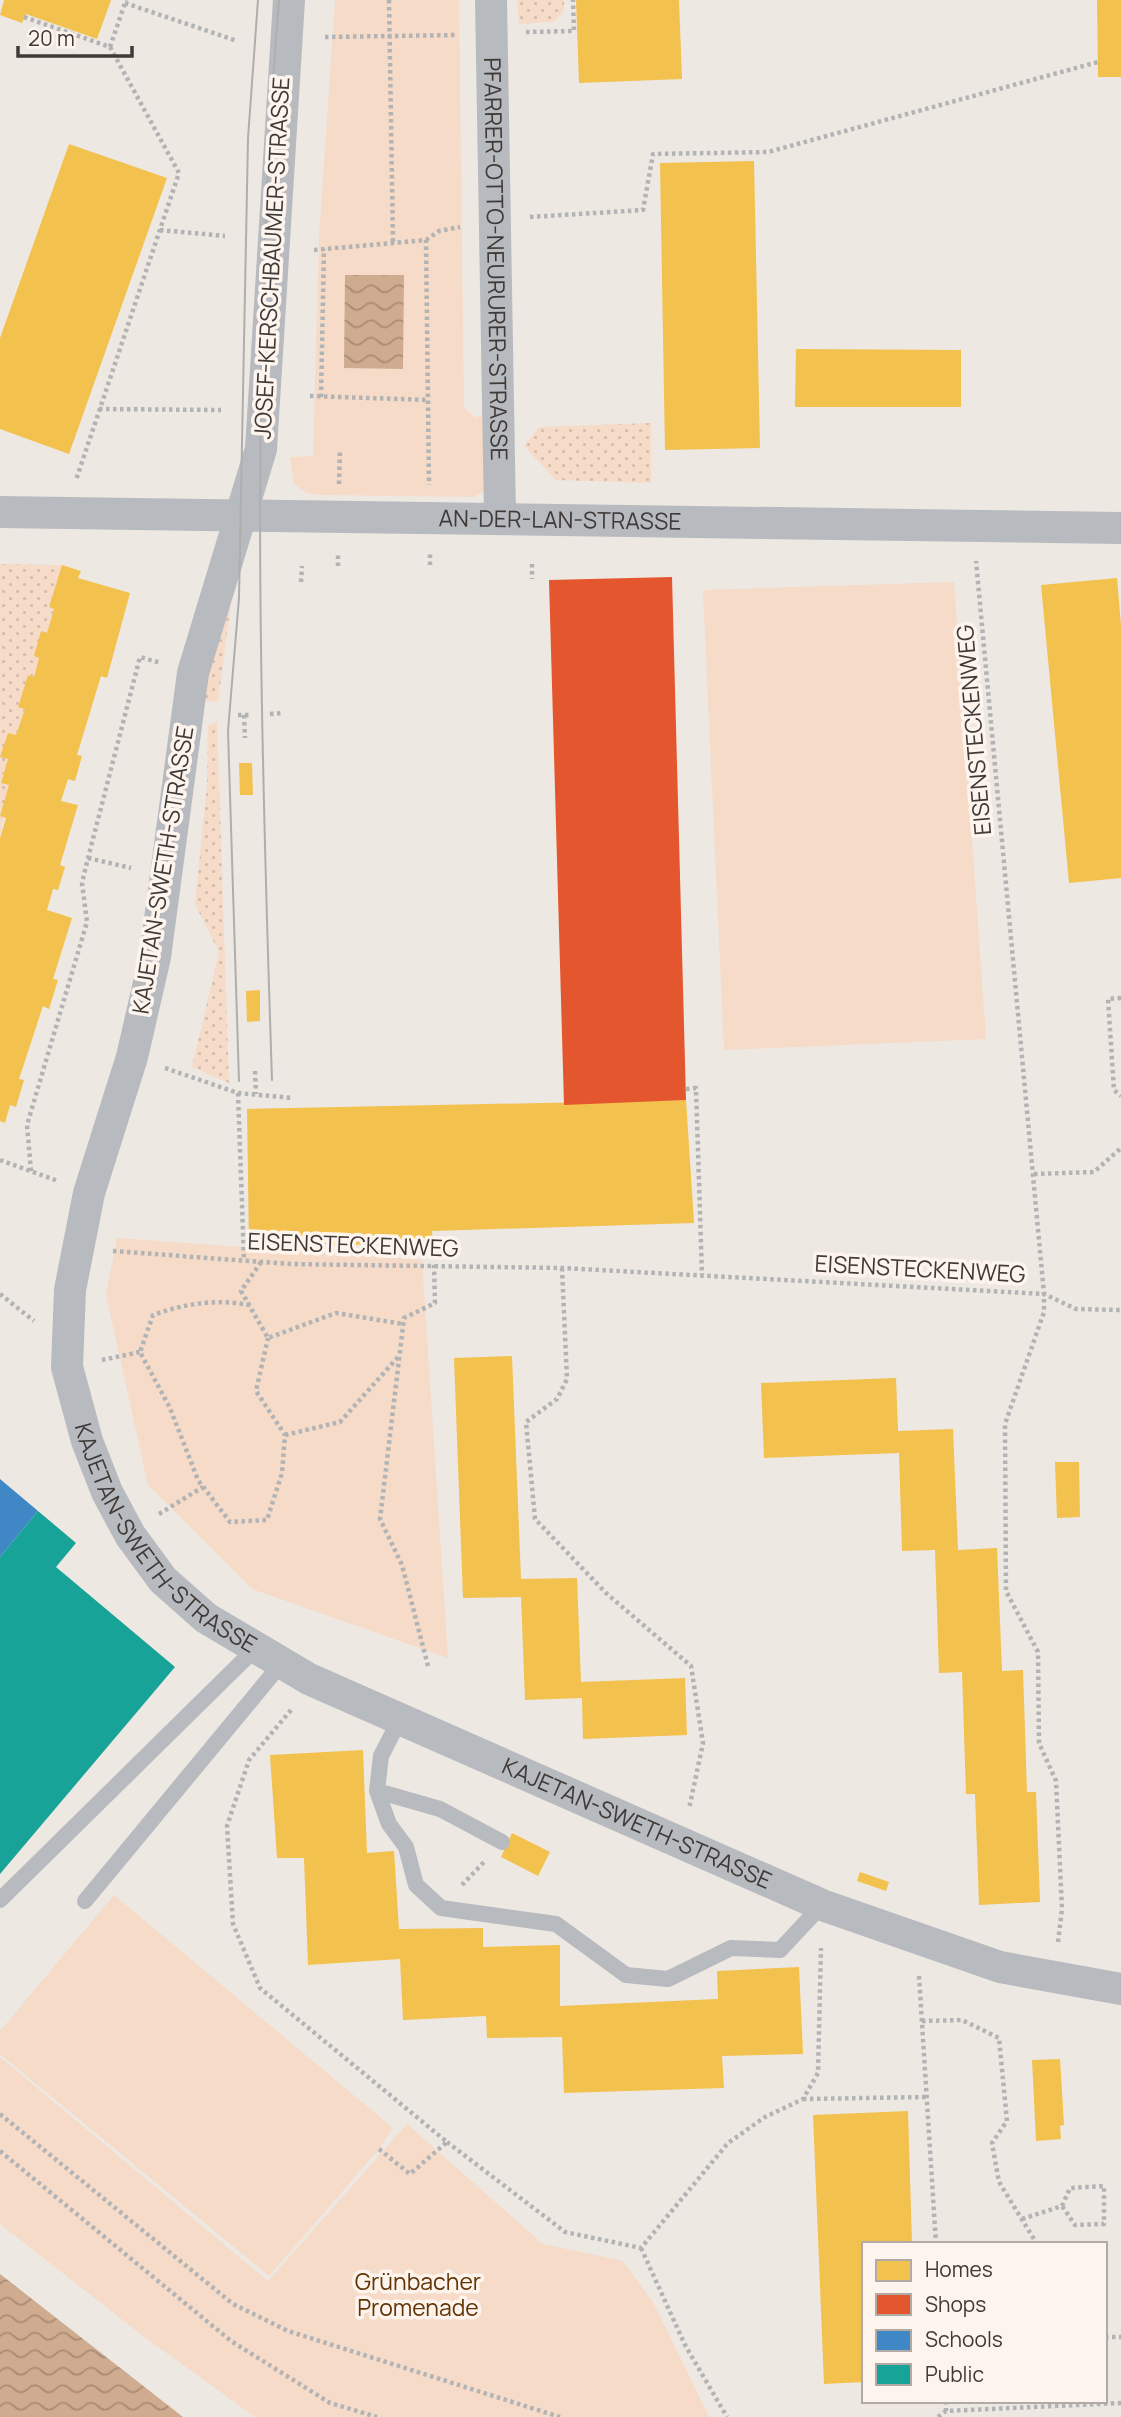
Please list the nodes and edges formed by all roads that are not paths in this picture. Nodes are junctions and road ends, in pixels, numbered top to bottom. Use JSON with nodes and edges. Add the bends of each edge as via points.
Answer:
{"nodes":[{"id":1,"x":289,"y":0,"type":"edge"},
{"id":2,"x":491,"y":0,"type":"edge"},
{"id":3,"x":0,"y":512,"type":"edge"},
{"id":4,"x":244,"y":514,"type":"junction"},
{"id":5,"x":500,"y":517,"type":"junction"},
{"id":6,"x":1121,"y":528,"type":"edge"},
{"id":7,"x":268,"y":1656,"type":"junction"},
{"id":8,"x":401,"y":1717,"type":"junction"},
{"id":9,"x":377,"y":1791,"type":"junction"},
{"id":10,"x":502,"y":1842,"type":"road end"},
{"id":11,"x":0,"y":1899,"type":"edge"},
{"id":12,"x":85,"y":1901,"type":"dead end"},
{"id":13,"x":822,"y":1905,"type":"junction"},
{"id":14,"x":1121,"y":1989,"type":"edge"}],
"edges":[{"from":1,"to":4,"type":"street","name":"JOSEF-KERSCHBAUMER-STRASSE","via":[[261,449]]},
{"from":2,"to":5,"type":"street","name":"PFARRER-OTTO-NEURURER-STRASSE"},
{"from":3,"to":4,"type":"street","name":"AN-DER-LAN-STRASSE"},
{"from":4,"to":5,"type":"street","name":"AN-DER-LAN-STRASSE"},
{"from":4,"to":7,"type":"street","name":"KAJETAN-SWETH-STRASSE","via":[[193,673],[155,957],[132,1057],[89,1193],[70,1290],[67,1367],[92,1454],[130,1535],[163,1580],[206,1618]]},
{"from":5,"to":6,"type":"street","name":"AN-DER-LAN-STRASSE"},
{"from":7,"to":8,"type":"street","name":"KAJETAN-SWETH-STRASSE","via":[[309,1679]]},
{"from":7,"to":11,"type":"lane"},
{"from":7,"to":12,"type":"lane"},
{"from":8,"to":9,"type":"lane","via":[[381,1756]]},
{"from":8,"to":13,"type":"street","name":"KAJETAN-SWETH-STRASSE"},
{"from":9,"to":10,"type":"lane","via":[[440,1809]]},
{"from":9,"to":13,"type":"lane","via":[[389,1824],[406,1847],[416,1885],[441,1908],[556,1924],[626,1975],[668,1979],[731,1948],[780,1950]]},
{"from":13,"to":14,"type":"street","name":"KAJETAN-SWETH-STRASSE","via":[[1000,1967]]}]}
